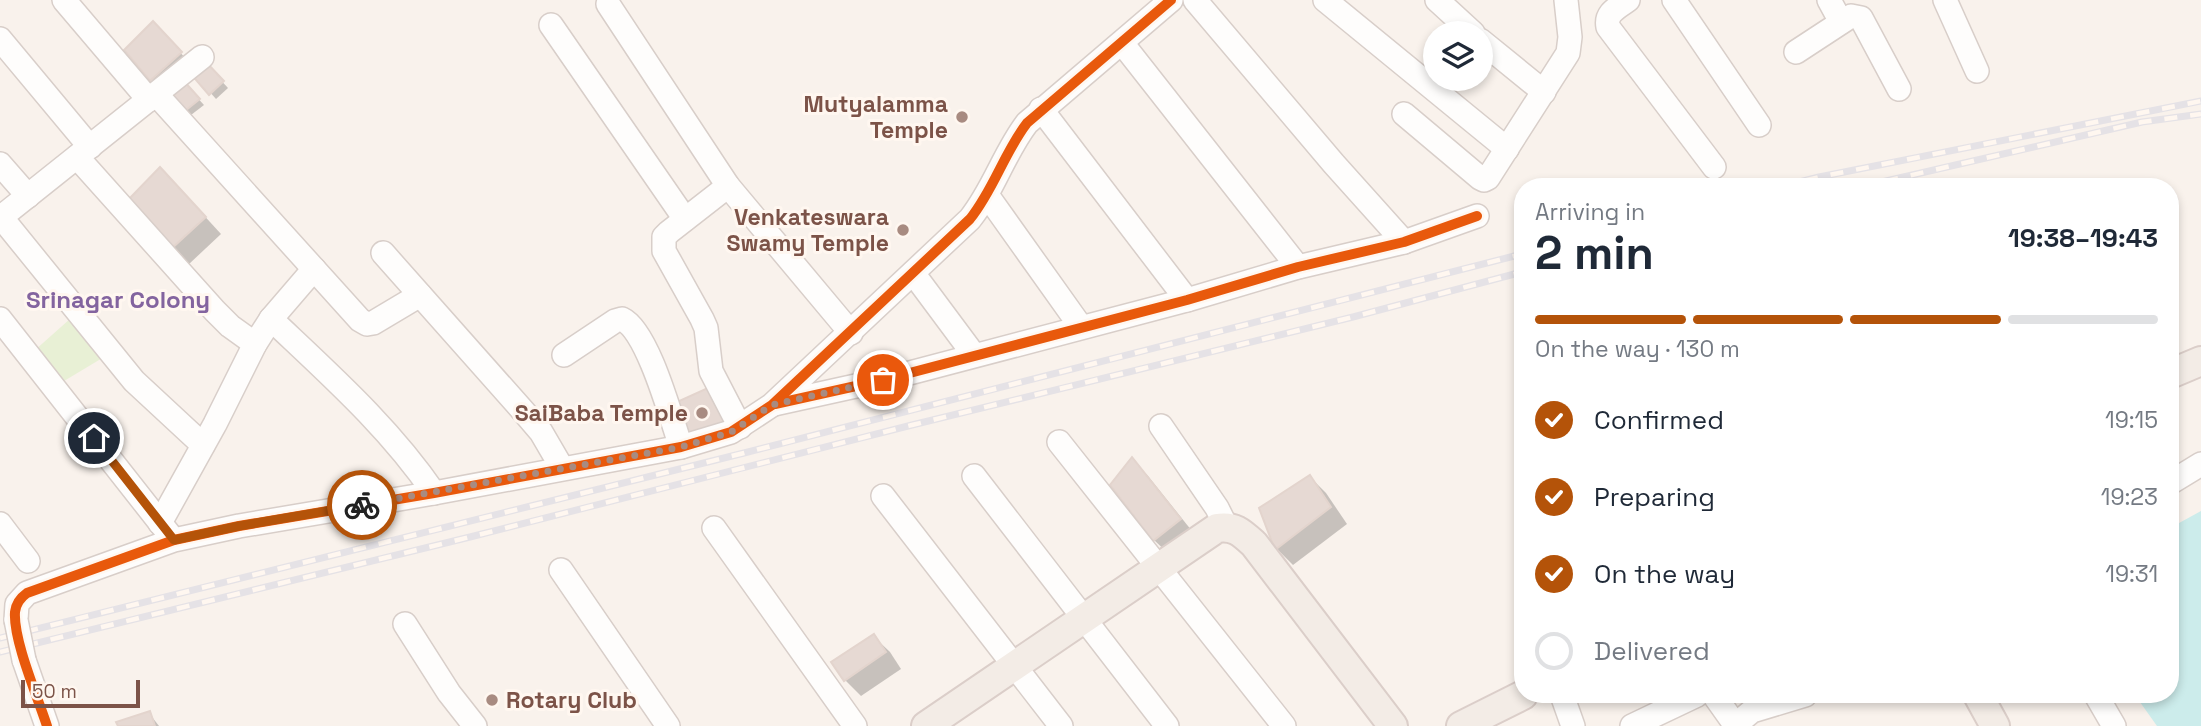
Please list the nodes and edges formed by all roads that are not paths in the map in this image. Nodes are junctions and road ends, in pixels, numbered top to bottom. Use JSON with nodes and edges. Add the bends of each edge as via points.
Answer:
{"nodes":[{"id":1,"x":64,"y":0,"type":"edge"},
{"id":2,"x":1171,"y":0,"type":"edge"},
{"id":3,"x":1195,"y":0,"type":"edge"},
{"id":4,"x":1325,"y":0,"type":"edge"},
{"id":5,"x":1437,"y":0,"type":"edge"},
{"id":6,"x":1566,"y":0,"type":"edge"},
{"id":7,"x":1628,"y":0,"type":"edge"},
{"id":8,"x":1674,"y":0,"type":"edge"},
{"id":9,"x":1829,"y":0,"type":"edge"},
{"id":10,"x":1945,"y":0,"type":"edge"},
{"id":11,"x":608,"y":4,"type":"dead end"},
{"id":12,"x":1460,"y":21,"type":"edge"},
{"id":13,"x":1841,"y":22,"type":"junction"},
{"id":14,"x":551,"y":25,"type":"dead end"},
{"id":15,"x":0,"y":39,"type":"edge"},
{"id":16,"x":1122,"y":43,"type":"junction"},
{"id":17,"x":1493,"y":51,"type":"edge"},
{"id":18,"x":1796,"y":52,"type":"dead end"},
{"id":19,"x":202,"y":57,"type":"dead end"},
{"id":20,"x":1976,"y":71,"type":"dead end"},
{"id":21,"x":1899,"y":89,"type":"dead end"},
{"id":22,"x":1544,"y":92,"type":"junction"},
{"id":23,"x":152,"y":97,"type":"junction"},
{"id":24,"x":1041,"y":109,"type":"junction"},
{"id":25,"x":1404,"y":114,"type":"dead end"},
{"id":26,"x":1759,"y":125,"type":"dead end"},
{"id":27,"x":1507,"y":149,"type":"junction"},
{"id":28,"x":83,"y":152,"type":"junction"},
{"id":29,"x":0,"y":164,"type":"edge"},
{"id":30,"x":1714,"y":167,"type":"dead end"},
{"id":31,"x":728,"y":186,"type":"junction"},
{"id":32,"x":987,"y":195,"type":"junction"},
{"id":33,"x":28,"y":196,"type":"junction"},
{"id":34,"x":1477,"y":216,"type":"dead end"},
{"id":35,"x":1,"y":218,"type":"edge"},
{"id":36,"x":685,"y":219,"type":"junction"},
{"id":37,"x":1404,"y":242,"type":"junction"},
{"id":38,"x":383,"y":253,"type":"dead end"},
{"id":39,"x":1298,"y":267,"type":"junction"},
{"id":40,"x":314,"y":269,"type":"junction"},
{"id":41,"x":913,"y":273,"type":"junction"},
{"id":42,"x":420,"y":295,"type":"junction"},
{"id":43,"x":1187,"y":300,"type":"junction"},
{"id":44,"x":271,"y":319,"type":"junction"},
{"id":45,"x":1081,"y":327,"type":"junction"},
{"id":46,"x":3,"y":330,"type":"edge"},
{"id":47,"x":850,"y":333,"type":"junction"},
{"id":48,"x":254,"y":344,"type":"junction"},
{"id":49,"x":564,"y":355,"type":"dead end"},
{"id":50,"x":974,"y":355,"type":"junction"},
{"id":51,"x":2201,"y":361,"type":"edge"},
{"id":52,"x":2179,"y":370,"type":"edge"},
{"id":53,"x":772,"y":405,"type":"junction"},
{"id":54,"x":1161,"y":426,"type":"dead end"},
{"id":55,"x":740,"y":427,"type":"junction"},
{"id":56,"x":1059,"y":442,"type":"dead end"},
{"id":57,"x":203,"y":445,"type":"junction"},
{"id":58,"x":681,"y":447,"type":"junction"},
{"id":59,"x":2201,"y":464,"type":"edge"},
{"id":60,"x":562,"y":468,"type":"junction"},
{"id":61,"x":974,"y":476,"type":"dead end"},
{"id":62,"x":2179,"y":477,"type":"edge"},
{"id":63,"x":434,"y":493,"type":"junction"},
{"id":64,"x":883,"y":496,"type":"dead end"},
{"id":65,"x":0,"y":524,"type":"edge"},
{"id":66,"x":1226,"y":526,"type":"junction"},
{"id":67,"x":714,"y":528,"type":"dead end"},
{"id":68,"x":167,"y":531,"type":"junction"},
{"id":69,"x":28,"y":561,"type":"dead end"},
{"id":70,"x":1156,"y":567,"type":"junction"},
{"id":71,"x":561,"y":570,"type":"dead end"},
{"id":72,"x":11,"y":608,"type":"edge"},
{"id":73,"x":1083,"y":618,"type":"junction"},
{"id":74,"x":405,"y":624,"type":"dead end"},
{"id":75,"x":1013,"y":666,"type":"junction"},
{"id":76,"x":1514,"y":700,"type":"edge"},
{"id":77,"x":1565,"y":703,"type":"edge"},
{"id":78,"x":1680,"y":703,"type":"edge"},
{"id":79,"x":1719,"y":703,"type":"edge"},
{"id":80,"x":1776,"y":703,"type":"edge"},
{"id":81,"x":1982,"y":703,"type":"edge"},
{"id":82,"x":2101,"y":703,"type":"edge"},
{"id":83,"x":47,"y":726,"type":"edge"},
{"id":84,"x":475,"y":726,"type":"edge"},
{"id":85,"x":668,"y":726,"type":"edge"},
{"id":86,"x":855,"y":726,"type":"edge"},
{"id":87,"x":926,"y":726,"type":"edge"},
{"id":88,"x":1061,"y":726,"type":"edge"},
{"id":89,"x":1167,"y":726,"type":"edge"},
{"id":90,"x":1284,"y":726,"type":"edge"},
{"id":91,"x":1392,"y":726,"type":"edge"},
{"id":92,"x":1461,"y":726,"type":"edge"},
{"id":93,"x":1573,"y":726,"type":"edge"},
{"id":94,"x":1632,"y":726,"type":"edge"},
{"id":95,"x":1735,"y":726,"type":"edge"},
{"id":96,"x":1995,"y":726,"type":"edge"},
{"id":97,"x":2114,"y":726,"type":"edge"}],
"edges":[{"from":1,"to":23,"type":"street"},
{"from":2,"to":16,"type":"street"},
{"from":3,"to":37,"type":"street"},
{"from":4,"to":27,"type":"street"},
{"from":5,"to":12,"type":"street"},
{"from":6,"to":22,"type":"street","via":[[1568,53]]},
{"from":7,"to":30,"type":"street","via":[[1610,13],[1608,27]]},
{"from":8,"to":26,"type":"street"},
{"from":9,"to":13,"type":"street"},
{"from":10,"to":20,"type":"street"},
{"from":11,"to":31,"type":"street"},
{"from":13,"to":18,"type":"street"},
{"from":13,"to":21,"type":"street","via":[[1851,16],[1861,18]]},
{"from":14,"to":36,"type":"street"},
{"from":15,"to":28,"type":"street"},
{"from":16,"to":24,"type":"street"},
{"from":16,"to":39,"type":"street"},
{"from":17,"to":22,"type":"street"},
{"from":19,"to":23,"type":"street"},
{"from":22,"to":27,"type":"street"},
{"from":23,"to":28,"type":"street"},
{"from":23,"to":40,"type":"street"},
{"from":24,"to":32,"type":"street","via":[[1014,140]]},
{"from":24,"to":43,"type":"street"},
{"from":25,"to":27,"type":"street","via":[[1484,180]]},
{"from":28,"to":33,"type":"street"},
{"from":28,"to":48,"type":"street","via":[[215,311]]},
{"from":29,"to":33,"type":"street"},
{"from":31,"to":36,"type":"street"},
{"from":31,"to":47,"type":"street"},
{"from":32,"to":41,"type":"street","via":[[965,224]]},
{"from":32,"to":45,"type":"street"},
{"from":33,"to":35,"type":"street"},
{"from":34,"to":37,"type":"street"},
{"from":35,"to":57,"type":"street","via":[[134,381]]},
{"from":36,"to":55,"type":"street","via":[[664,237],[664,250],[702,318],[711,371]]},
{"from":37,"to":39,"type":"street"},
{"from":38,"to":42,"type":"street"},
{"from":39,"to":43,"type":"street"},
{"from":40,"to":42,"type":"street","via":[[366,324]]},
{"from":40,"to":44,"type":"street"},
{"from":41,"to":47,"type":"street"},
{"from":41,"to":50,"type":"street"},
{"from":42,"to":60,"type":"street","via":[[533,422]]},
{"from":43,"to":45,"type":"street"},
{"from":44,"to":48,"type":"street"},
{"from":44,"to":63,"type":"street","via":[[376,421]]},
{"from":45,"to":50,"type":"street"},
{"from":46,"to":68,"type":"street"},
{"from":47,"to":53,"type":"street"},
{"from":48,"to":57,"type":"street"},
{"from":49,"to":58,"type":"street","via":[[615,321],[628,322],[645,345]]},
{"from":50,"to":53,"type":"street"},
{"from":51,"to":52,"type":"main road"},
{"from":53,"to":55,"type":"street"},
{"from":54,"to":66,"type":"street"},
{"from":55,"to":58,"type":"street"},
{"from":56,"to":70,"type":"street"},
{"from":57,"to":68,"type":"street"},
{"from":58,"to":60,"type":"street"},
{"from":59,"to":62,"type":"street"},
{"from":60,"to":63,"type":"street"},
{"from":61,"to":73,"type":"street"},
{"from":63,"to":68,"type":"street","via":[[239,526]]},
{"from":64,"to":75,"type":"street"},
{"from":65,"to":69,"type":"street"},
{"from":66,"to":70,"type":"main road"},
{"from":66,"to":91,"type":"main road","via":[[1254,544]]},
{"from":67,"to":86,"type":"street"},
{"from":68,"to":72,"type":"street","via":[[27,593]]},
{"from":70,"to":73,"type":"main road"},
{"from":70,"to":90,"type":"street"},
{"from":71,"to":85,"type":"street"},
{"from":72,"to":83,"type":"street","bridge":true},
{"from":73,"to":75,"type":"main road"},
{"from":73,"to":89,"type":"street"},
{"from":74,"to":84,"type":"street"},
{"from":75,"to":87,"type":"main road"},
{"from":75,"to":88,"type":"street"},
{"from":76,"to":92,"type":"main road"},
{"from":77,"to":93,"type":"street"},
{"from":78,"to":94,"type":"street"},
{"from":79,"to":95,"type":"street"},
{"from":80,"to":95,"type":"street","via":[[1752,711]]},
{"from":81,"to":96,"type":"main road"},
{"from":82,"to":97,"type":"street"}]}
